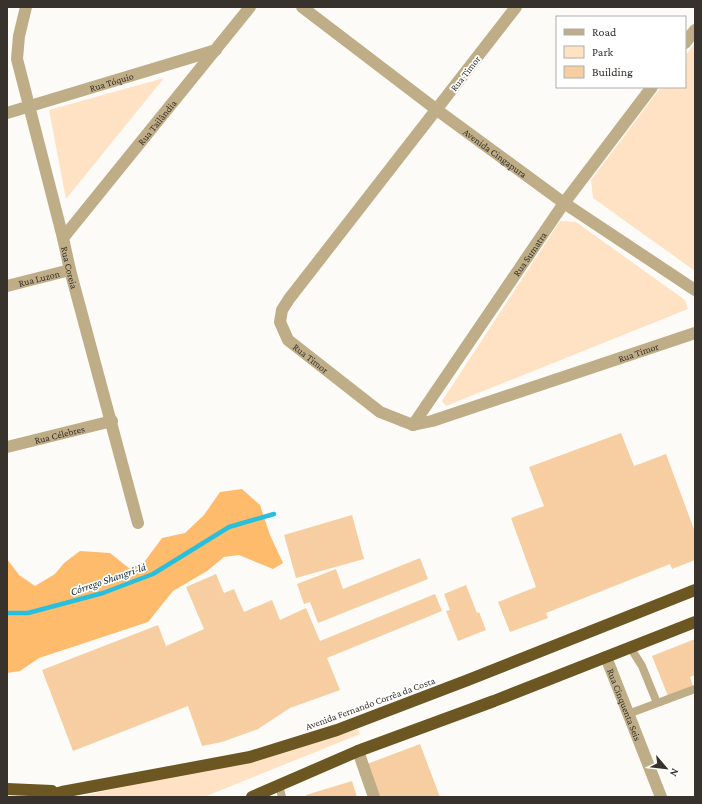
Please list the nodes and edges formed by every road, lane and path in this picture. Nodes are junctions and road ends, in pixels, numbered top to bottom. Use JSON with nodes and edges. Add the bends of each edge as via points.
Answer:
{"nodes":[{"id":1,"x":250,"y":7,"type":"edge"},
{"id":2,"x":302,"y":7,"type":"edge"},
{"id":3,"x":516,"y":7,"type":"edge"},
{"id":4,"x":26,"y":9,"type":"edge"},
{"id":5,"x":695,"y":30,"type":"edge"},
{"id":6,"x":686,"y":42,"type":"edge"},
{"id":7,"x":216,"y":50,"type":"junction"},
{"id":8,"x":651,"y":88,"type":"edge"},
{"id":9,"x":29,"y":107,"type":"junction"},
{"id":10,"x":437,"y":110,"type":"junction"},
{"id":11,"x":7,"y":113,"type":"edge"},
{"id":12,"x":564,"y":204,"type":"junction"},
{"id":13,"x":63,"y":238,"type":"junction"},
{"id":14,"x":70,"y":270,"type":"junction"},
{"id":15,"x":7,"y":286,"type":"edge"},
{"id":16,"x":695,"y":290,"type":"edge"},
{"id":17,"x":695,"y":332,"type":"edge"},
{"id":18,"x":112,"y":421,"type":"junction"},
{"id":19,"x":413,"y":425,"type":"junction"},
{"id":20,"x":7,"y":448,"type":"edge"},
{"id":21,"x":138,"y":523,"type":"dead end"},
{"id":22,"x":695,"y":590,"type":"edge"},
{"id":23,"x":695,"y":622,"type":"edge"},
{"id":24,"x":630,"y":647,"type":"junction"},
{"id":25,"x":606,"y":657,"type":"junction"},
{"id":26,"x":695,"y":689,"type":"edge"},
{"id":27,"x":657,"y":703,"type":"junction"},
{"id":28,"x":628,"y":714,"type":"junction"},
{"id":29,"x":358,"y":751,"type":"junction"},
{"id":30,"x":7,"y":789,"type":"edge"},
{"id":31,"x":281,"y":791,"type":"edge"},
{"id":32,"x":62,"y":792,"type":"junction"},
{"id":33,"x":41,"y":797,"type":"edge"},
{"id":34,"x":252,"y":797,"type":"edge"},
{"id":35,"x":374,"y":797,"type":"edge"},
{"id":36,"x":661,"y":797,"type":"edge"}],
"edges":[{"from":1,"to":7,"type":"street","name":"Rua Tailândia"},
{"from":2,"to":10,"type":"street","name":"Avenida Cingapura"},
{"from":3,"to":10,"type":"street","name":"Rua Timor"},
{"from":4,"to":9,"type":"street","name":"Rua Coreia","via":[[16,59]]},
{"from":5,"to":6,"type":"street"},
{"from":7,"to":9,"type":"street","name":"Rua Tóquio"},
{"from":7,"to":13,"type":"street","name":"Rua Tailândia"},
{"from":8,"to":12,"type":"street","name":"Rua Sumatra"},
{"from":9,"to":11,"type":"street","name":"Rua Tóquio"},
{"from":9,"to":13,"type":"street","name":"Rua Coreia"},
{"from":10,"to":12,"type":"street","name":"Avenida Cingapura"},
{"from":10,"to":19,"type":"street","name":"Rua Timor","via":[[289,299],[282,310],[280,322],[288,340],[380,412]]},
{"from":12,"to":16,"type":"street","name":"Avenida Cingapura"},
{"from":12,"to":19,"type":"street","name":"Rua Sumatra"},
{"from":13,"to":14,"type":"street","name":"Rua Coreia"},
{"from":14,"to":15,"type":"street","name":"Rua Luzon"},
{"from":14,"to":18,"type":"street","name":"Rua Coreia"},
{"from":17,"to":19,"type":"street","name":"Rua Timor","via":[[432,421]]},
{"from":18,"to":20,"type":"street","name":"Rua Célebres"},
{"from":18,"to":21,"type":"street","name":"Rua Coreia"},
{"from":22,"to":32,"type":"highway","name":"Avenida Fernando Corrêa da Costa","via":[[337,730],[250,757]]},
{"from":23,"to":24,"type":"highway"},
{"from":24,"to":25,"type":"highway"},
{"from":24,"to":27,"type":"lane","via":[[642,666]]},
{"from":25,"to":28,"type":"street","name":"Rua Cinquenta Seis"},
{"from":25,"to":29,"type":"highway"},
{"from":26,"to":27,"type":"lane"},
{"from":27,"to":28,"type":"lane"},
{"from":28,"to":36,"type":"street","name":"Rua Cinquenta Seis"},
{"from":29,"to":31,"type":"highway"},
{"from":29,"to":35,"type":"street"},
{"from":30,"to":32,"type":"highway"},
{"from":31,"to":34,"type":"highway"},
{"from":32,"to":33,"type":"highway","name":"Avenida Fernando Corrêa da Costa"}]}
